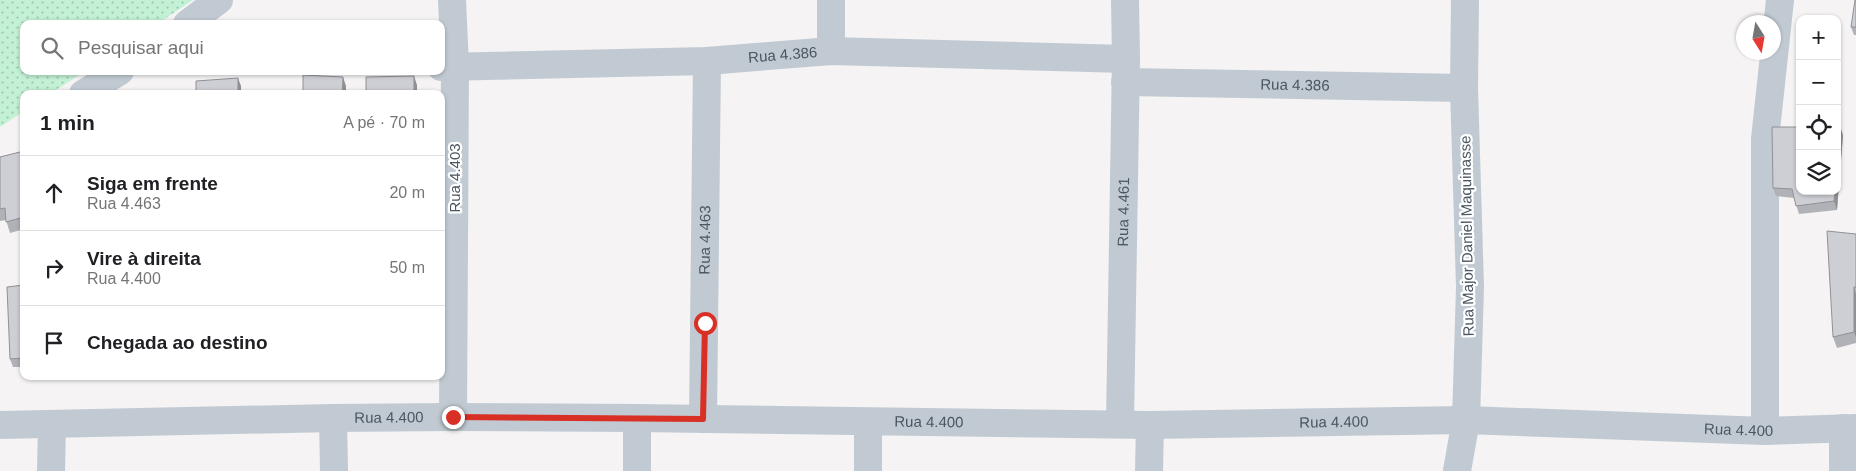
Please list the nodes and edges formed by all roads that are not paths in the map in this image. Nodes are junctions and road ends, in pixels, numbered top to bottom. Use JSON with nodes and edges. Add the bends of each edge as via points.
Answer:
{"nodes":[{"id":1,"x":219,"y":0,"type":"edge"},
{"id":2,"x":452,"y":0,"type":"edge"},
{"id":3,"x":831,"y":0,"type":"edge"},
{"id":4,"x":1125,"y":0,"type":"edge"},
{"id":5,"x":1465,"y":0,"type":"edge"},
{"id":6,"x":1780,"y":0,"type":"edge"},
{"id":7,"x":192,"y":20,"type":"edge"},
{"id":8,"x":831,"y":51,"type":"junction"},
{"id":9,"x":707,"y":61,"type":"junction"},
{"id":10,"x":448,"y":67,"type":"edge"},
{"id":11,"x":1126,"y":70,"type":"junction"},
{"id":12,"x":114,"y":75,"type":"edge"},
{"id":13,"x":1464,"y":88,"type":"junction"},
{"id":14,"x":89,"y":90,"type":"edge"},
{"id":15,"x":453,"y":417,"type":"junction"},
{"id":16,"x":333,"y":418,"type":"junction"},
{"id":17,"x":637,"y":418,"type":"junction"},
{"id":18,"x":703,"y":419,"type":"junction"},
{"id":19,"x":1466,"y":420,"type":"junction"},
{"id":20,"x":868,"y":422,"type":"junction"},
{"id":21,"x":52,"y":424,"type":"junction"},
{"id":22,"x":1120,"y":424,"type":"junction"},
{"id":23,"x":0,"y":425,"type":"edge"},
{"id":24,"x":1150,"y":425,"type":"junction"},
{"id":25,"x":1850,"y":428,"type":"edge"},
{"id":26,"x":1765,"y":431,"type":"junction"},
{"id":27,"x":51,"y":471,"type":"edge"},
{"id":28,"x":334,"y":471,"type":"edge"},
{"id":29,"x":637,"y":471,"type":"edge"},
{"id":30,"x":868,"y":471,"type":"edge"},
{"id":31,"x":1149,"y":471,"type":"edge"},
{"id":32,"x":1457,"y":471,"type":"edge"},
{"id":33,"x":1843,"y":471,"type":"edge"}],
"edges":[{"from":1,"to":7,"type":"street"},
{"from":2,"to":10,"type":"street","name":"Rua 4.403"},
{"from":3,"to":8,"type":"street"},
{"from":4,"to":11,"type":"street","name":"Rua 4.461"},
{"from":5,"to":13,"type":"street","name":"Rua Major Daniel Maquinasse"},
{"from":6,"to":26,"type":"street","via":[[1765,139]]},
{"from":8,"to":9,"type":"street","name":"Rua 4.386"},
{"from":8,"to":11,"type":"street","name":"Rua 4.386"},
{"from":9,"to":10,"type":"street","name":"Rua 4.386"},
{"from":9,"to":18,"type":"street","name":"Rua 4.463"},
{"from":10,"to":15,"type":"street","name":"Rua 4.403"},
{"from":11,"to":13,"type":"street","name":"Rua 4.386"},
{"from":11,"to":22,"type":"street","name":"Rua 4.461"},
{"from":12,"to":14,"type":"street"},
{"from":13,"to":19,"type":"street","name":"Rua Major Daniel Maquinasse","via":[[1470,287]]},
{"from":15,"to":16,"type":"street","name":"Rua 4.400"},
{"from":15,"to":17,"type":"street","name":"Rua 4.400"},
{"from":16,"to":21,"type":"street","name":"Rua 4.400"},
{"from":16,"to":28,"type":"street"},
{"from":17,"to":18,"type":"street","name":"Rua 4.400"},
{"from":17,"to":29,"type":"street"},
{"from":18,"to":20,"type":"street","name":"Rua 4.400"},
{"from":19,"to":24,"type":"street","name":"Rua 4.400"},
{"from":19,"to":26,"type":"street","name":"Rua 4.400"},
{"from":19,"to":32,"type":"street","name":"Rua Major Daniel Maquinasse"},
{"from":20,"to":22,"type":"street","name":"Rua 4.400"},
{"from":20,"to":30,"type":"street"},
{"from":21,"to":23,"type":"street","name":"Rua 4.400"},
{"from":21,"to":27,"type":"street"},
{"from":22,"to":24,"type":"street","name":"Rua 4.400"},
{"from":24,"to":31,"type":"street"},
{"from":25,"to":26,"type":"street","name":"Rua 4.400"},
{"from":25,"to":33,"type":"street"}]}
